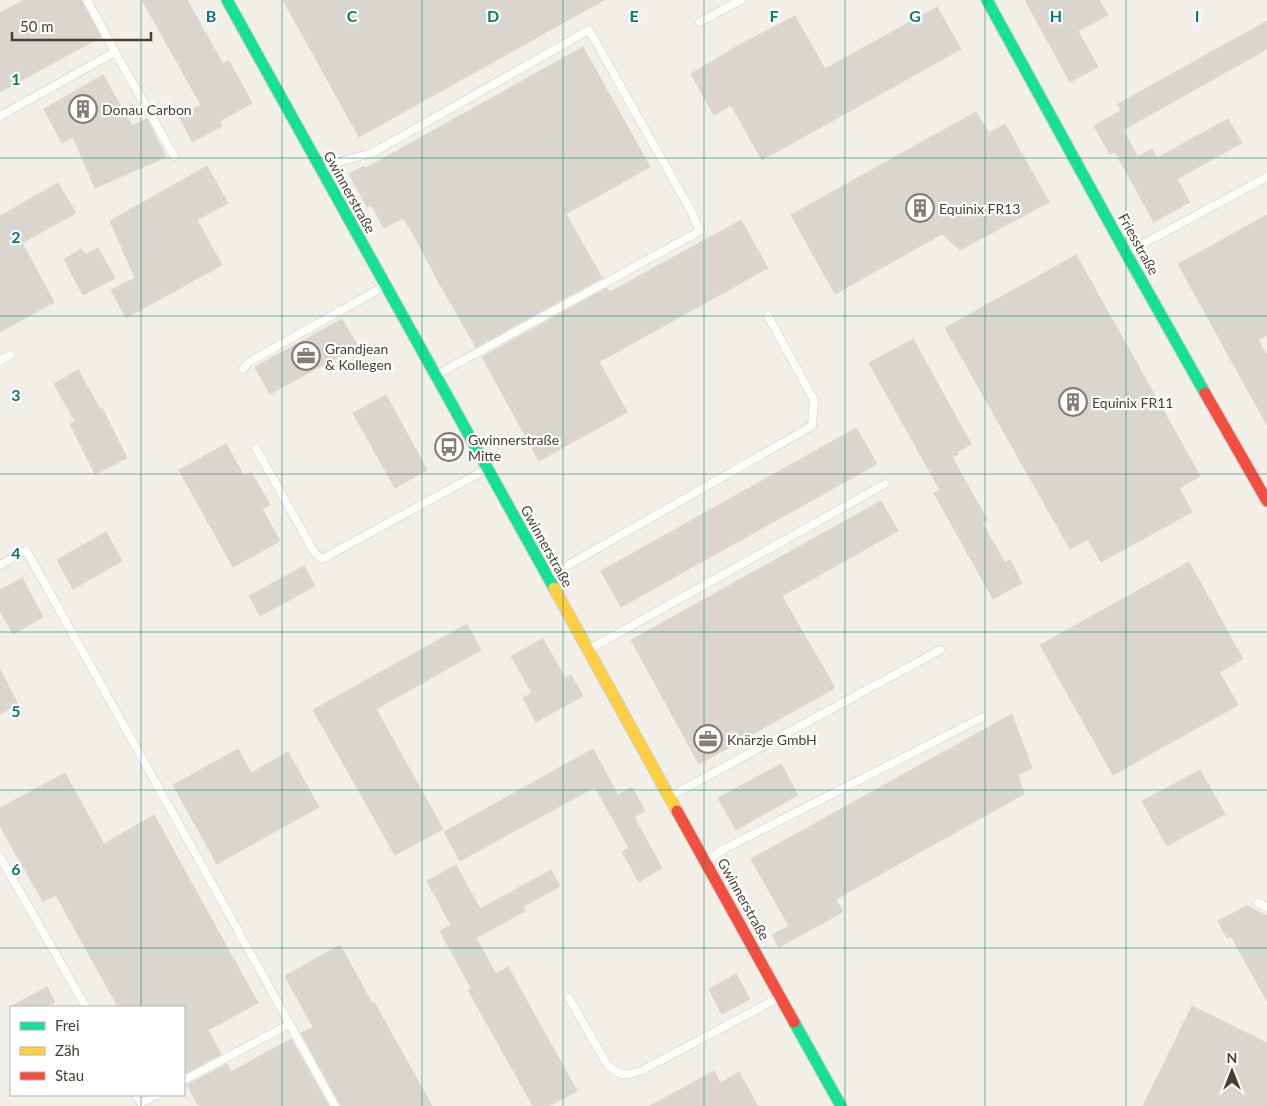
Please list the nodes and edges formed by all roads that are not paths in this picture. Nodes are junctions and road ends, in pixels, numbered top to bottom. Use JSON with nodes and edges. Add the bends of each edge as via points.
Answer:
{"nodes":[{"id":1,"x":87,"y":0,"type":"edge"},
{"id":2,"x":226,"y":0,"type":"edge"},
{"id":3,"x":741,"y":0,"type":"edge"},
{"id":4,"x":987,"y":0,"type":"edge"},
{"id":5,"x":700,"y":22,"type":"dead end"},
{"id":6,"x":115,"y":52,"type":"junction"},
{"id":7,"x":0,"y":116,"type":"edge"},
{"id":8,"x":174,"y":156,"type":"dead end"},
{"id":9,"x":322,"y":172,"type":"junction"},
{"id":10,"x":1267,"y":177,"type":"edge"},
{"id":11,"x":1126,"y":253,"type":"junction"},
{"id":12,"x":385,"y":286,"type":"junction"},
{"id":13,"x":768,"y":316,"type":"dead end"},
{"id":14,"x":10,"y":355,"type":"dead end"},
{"id":15,"x":0,"y":360,"type":"edge"},
{"id":16,"x":243,"y":369,"type":"dead end"},
{"id":17,"x":435,"y":375,"type":"junction"},
{"id":18,"x":256,"y":448,"type":"dead end"},
{"id":19,"x":488,"y":469,"type":"junction"},
{"id":20,"x":885,"y":484,"type":"dead end"},
{"id":21,"x":1267,"y":501,"type":"edge"},
{"id":22,"x":0,"y":565,"type":"edge"},
{"id":23,"x":547,"y":577,"type":"junction"},
{"id":24,"x":588,"y":650,"type":"junction"},
{"id":25,"x":940,"y":650,"type":"dead end"},
{"id":26,"x":982,"y":718,"type":"dead end"},
{"id":27,"x":669,"y":797,"type":"junction"},
{"id":28,"x":0,"y":857,"type":"edge"},
{"id":29,"x":706,"y":861,"type":"junction"},
{"id":30,"x":1258,"y":903,"type":"dead end"},
{"id":31,"x":1267,"y":907,"type":"edge"},
{"id":32,"x":781,"y":996,"type":"junction"},
{"id":33,"x":569,"y":998,"type":"dead end"},
{"id":34,"x":85,"y":1006,"type":"edge"},
{"id":35,"x":290,"y":1024,"type":"junction"},
{"id":36,"x":185,"y":1079,"type":"edge"},
{"id":37,"x":156,"y":1096,"type":"edge"},
{"id":38,"x":142,"y":1105,"type":"edge"},
{"id":39,"x":334,"y":1106,"type":"edge"},
{"id":40,"x":841,"y":1106,"type":"edge"}],
"edges":[{"from":1,"to":6,"type":"lane"},
{"from":2,"to":9,"type":"street","name":"Gwinnerstraße"},
{"from":3,"to":5,"type":"lane"},
{"from":4,"to":11,"type":"street","name":"Friesstraße"},
{"from":6,"to":7,"type":"lane"},
{"from":6,"to":8,"type":"lane"},
{"from":9,"to":12,"type":"street","name":"Gwinnerstraße"},
{"from":9,"to":17,"type":"lane","via":[[342,161],[372,153],[589,30],[676,185],[700,231]]},
{"from":10,"to":11,"type":"lane"},
{"from":11,"to":21,"type":"street","name":"Friesstraße"},
{"from":12,"to":16,"type":"lane","via":[[249,362]]},
{"from":12,"to":17,"type":"street","name":"Gwinnerstraße"},
{"from":13,"to":23,"type":"lane","via":[[814,400],[812,426]]},
{"from":14,"to":15,"type":"lane"},
{"from":17,"to":19,"type":"street","name":"Gwinnerstraße"},
{"from":18,"to":19,"type":"lane","via":[[314,552],[322,559]]},
{"from":19,"to":23,"type":"street","name":"Gwinnerstraße"},
{"from":20,"to":24,"type":"lane"},
{"from":22,"to":35,"type":"lane","via":[[26,550]]},
{"from":23,"to":24,"type":"street","name":"Gwinnerstraße"},
{"from":24,"to":27,"type":"street","name":"Gwinnerstraße"},
{"from":25,"to":27,"type":"lane"},
{"from":26,"to":29,"type":"lane"},
{"from":27,"to":29,"type":"street","name":"Gwinnerstraße"},
{"from":28,"to":34,"type":"lane"},
{"from":29,"to":32,"type":"street","name":"Gwinnerstraße"},
{"from":30,"to":31,"type":"lane"},
{"from":32,"to":33,"type":"lane","via":[[630,1074],[621,1074],[608,1066]]},
{"from":32,"to":40,"type":"street","name":"Gwinnerstraße"},
{"from":35,"to":36,"type":"lane"},
{"from":35,"to":39,"type":"lane"},
{"from":37,"to":38,"type":"lane"}]}
